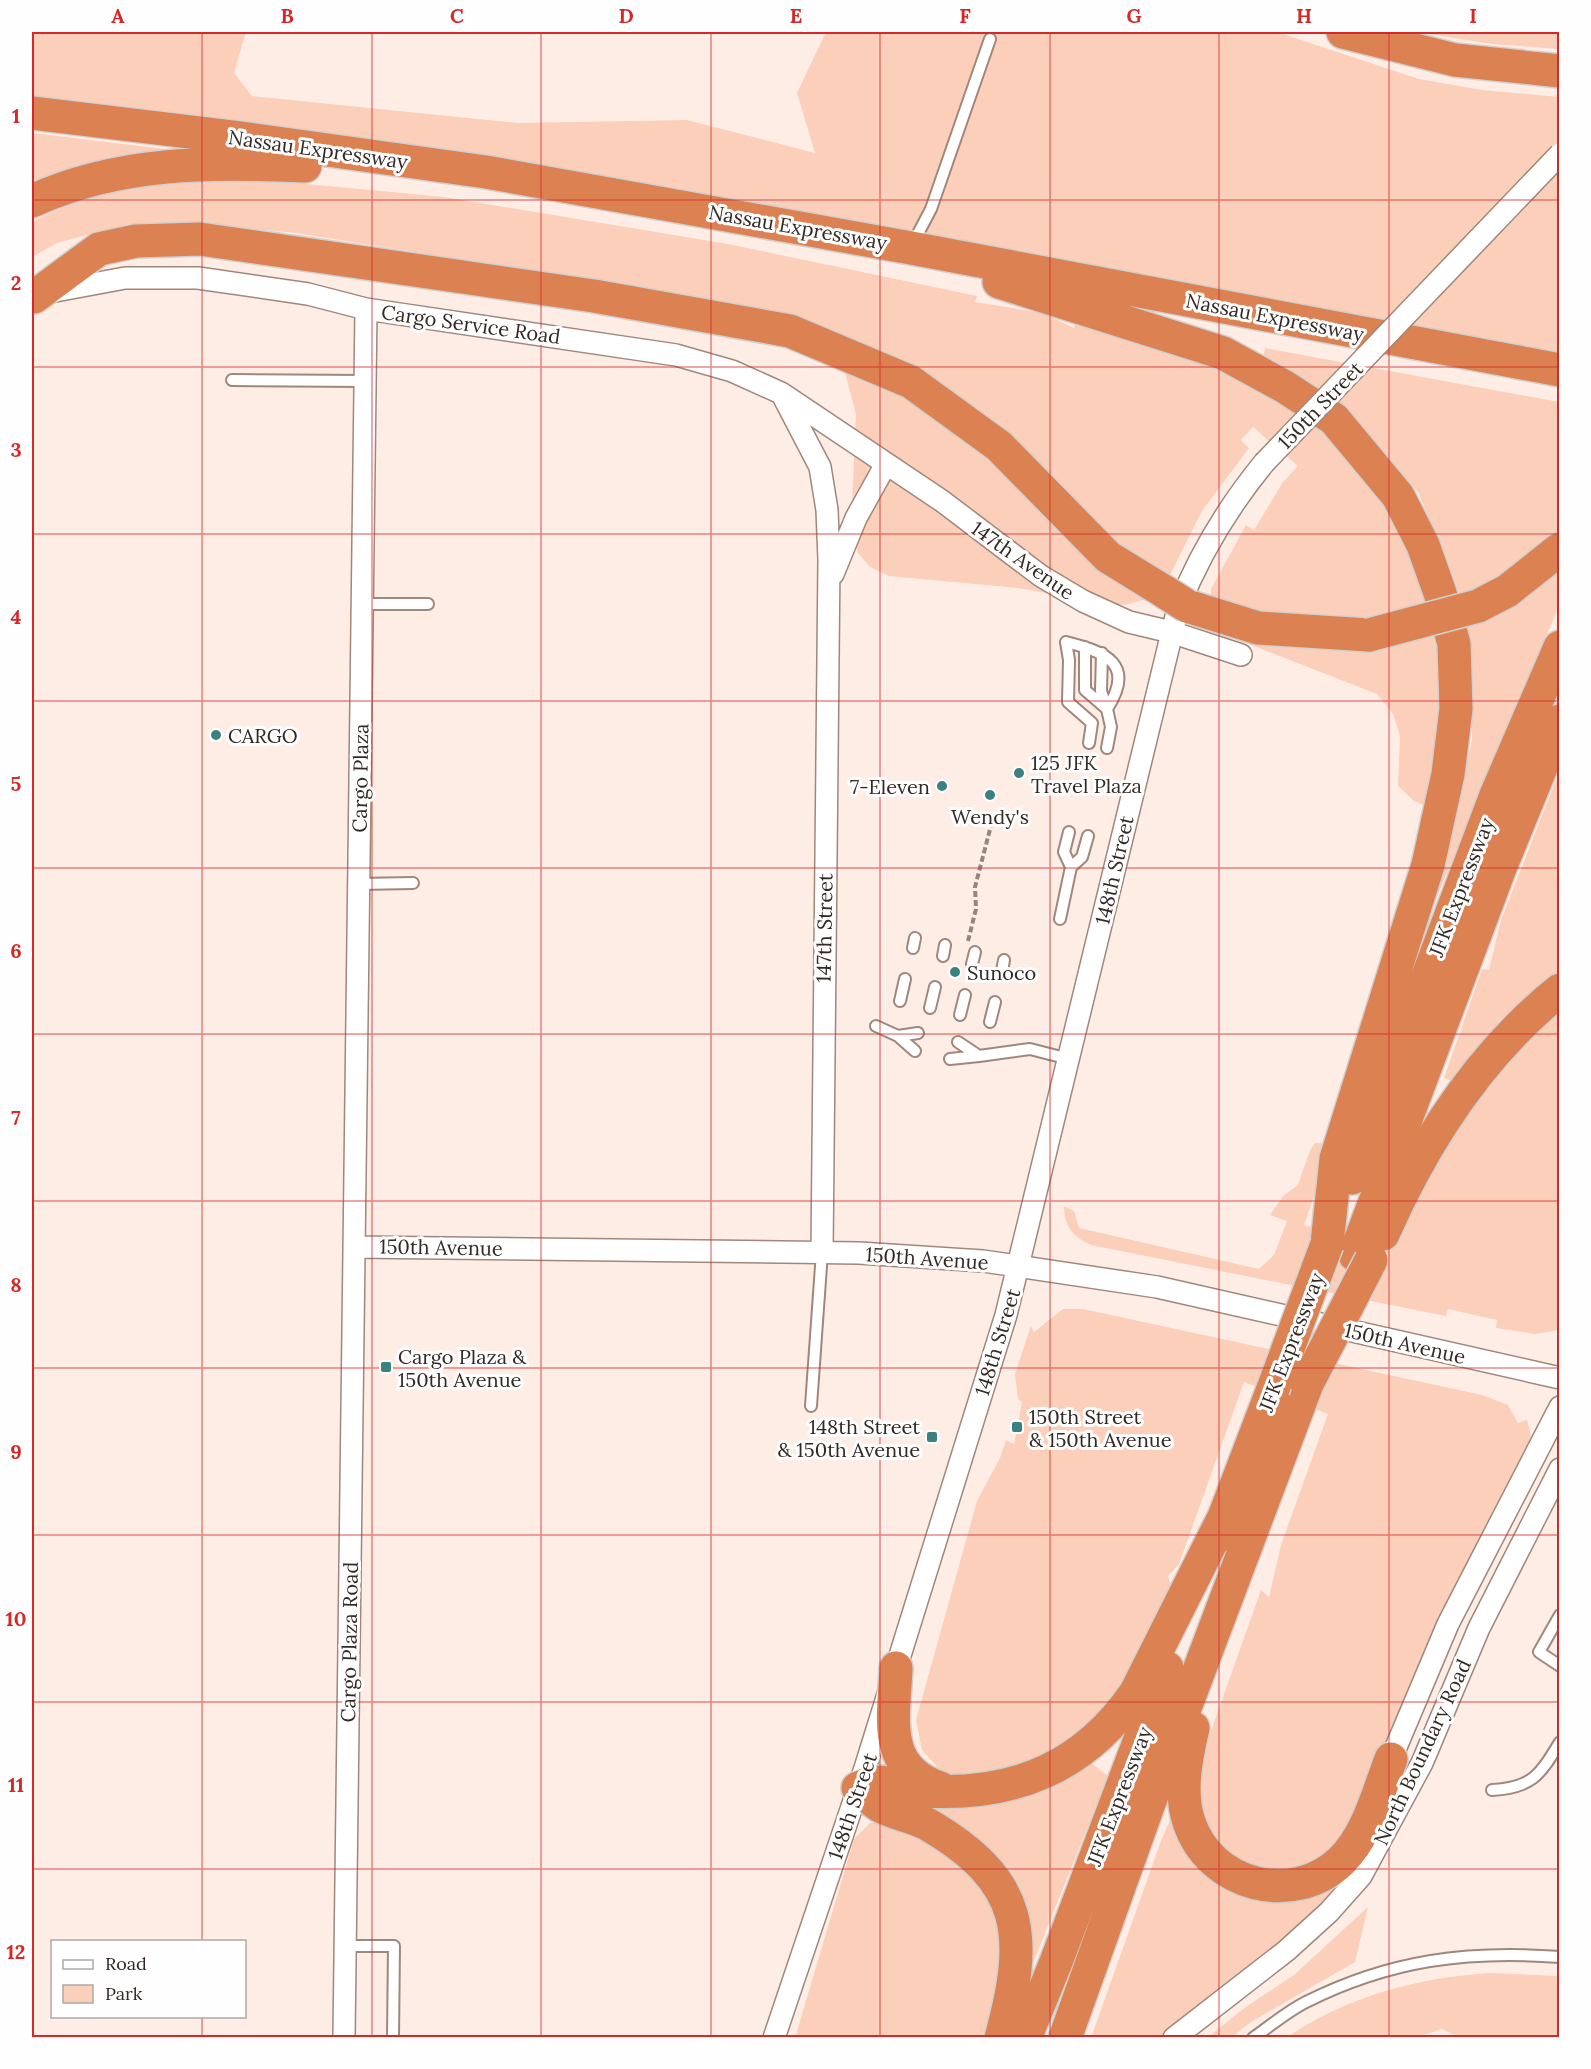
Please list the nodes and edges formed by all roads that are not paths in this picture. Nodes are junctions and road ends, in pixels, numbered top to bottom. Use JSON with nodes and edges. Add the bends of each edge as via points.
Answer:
{"nodes":[{"id":1,"x":1343,"y":32,"type":"edge"},
{"id":2,"x":990,"y":39,"type":"dead end"},
{"id":3,"x":1560,"y":71,"type":"edge"},
{"id":4,"x":32,"y":113,"type":"edge"},
{"id":5,"x":1560,"y":154,"type":"edge"},
{"id":6,"x":486,"y":172,"type":"junction"},
{"id":7,"x":32,"y":201,"type":"edge"},
{"id":8,"x":875,"y":242,"type":"junction"},
{"id":9,"x":911,"y":248,"type":"junction"},
{"id":10,"x":33,"y":298,"type":"edge"},
{"id":11,"x":366,"y":309,"type":"junction"},
{"id":12,"x":1266,"y":314,"type":"junction"},
{"id":13,"x":1560,"y":370,"type":"edge"},
{"id":14,"x":232,"y":380,"type":"dead end"},
{"id":15,"x":364,"y":381,"type":"junction"},
{"id":16,"x":1560,"y":388,"type":"edge"},
{"id":17,"x":781,"y":393,"type":"junction"},
{"id":18,"x":886,"y":464,"type":"junction"},
{"id":19,"x":1560,"y":549,"type":"edge"},
{"id":20,"x":829,"y":584,"type":"junction"},
{"id":21,"x":362,"y":604,"type":"junction"},
{"id":22,"x":428,"y":604,"type":"dead end"},
{"id":23,"x":1171,"y":632,"type":"junction"},
{"id":24,"x":1085,"y":647,"type":"junction"},
{"id":25,"x":1560,"y":647,"type":"edge"},
{"id":26,"x":1102,"y":653,"type":"junction"},
{"id":27,"x":1241,"y":655,"type":"dead end"},
{"id":28,"x":1107,"y":709,"type":"junction"},
{"id":29,"x":1560,"y":721,"type":"edge"},
{"id":30,"x":1089,"y":743,"type":"dead end"},
{"id":31,"x":1107,"y":748,"type":"dead end"},
{"id":32,"x":1069,"y":832,"type":"dead end"},
{"id":33,"x":1088,"y":837,"type":"dead end"},
{"id":34,"x":1071,"y":867,"type":"junction"},
{"id":35,"x":414,"y":883,"type":"dead end"},
{"id":36,"x":359,"y":884,"type":"junction"},
{"id":37,"x":1060,"y":919,"type":"dead end"},
{"id":38,"x":905,"y":980,"type":"dead end"},
{"id":39,"x":935,"y":987,"type":"dead end"},
{"id":40,"x":1560,"y":990,"type":"edge"},
{"id":41,"x":964,"y":995,"type":"dead end"},
{"id":42,"x":900,"y":1000,"type":"dead end"},
{"id":43,"x":995,"y":1002,"type":"dead end"},
{"id":44,"x":930,"y":1008,"type":"dead end"},
{"id":45,"x":960,"y":1015,"type":"dead end"},
{"id":46,"x":990,"y":1022,"type":"dead end"},
{"id":47,"x":876,"y":1026,"type":"dead end"},
{"id":48,"x":918,"y":1033,"type":"dead end"},
{"id":49,"x":898,"y":1036,"type":"junction"},
{"id":50,"x":958,"y":1042,"type":"dead end"},
{"id":51,"x":915,"y":1051,"type":"dead end"},
{"id":52,"x":979,"y":1056,"type":"junction"},
{"id":53,"x":950,"y":1059,"type":"dead end"},
{"id":54,"x":1069,"y":1059,"type":"junction"},
{"id":55,"x":354,"y":1247,"type":"junction"},
{"id":56,"x":822,"y":1252,"type":"junction"},
{"id":57,"x":1351,"y":1253,"type":"junction"},
{"id":58,"x":1019,"y":1266,"type":"junction"},
{"id":59,"x":1560,"y":1378,"type":"edge"},
{"id":60,"x":1293,"y":1391,"type":"junction"},
{"id":61,"x":811,"y":1406,"type":"dead end"},
{"id":62,"x":1560,"y":1407,"type":"edge"},
{"id":63,"x":1560,"y":1469,"type":"edge"},
{"id":64,"x":1223,"y":1519,"type":"junction"},
{"id":65,"x":1220,"y":1612,"type":"junction"},
{"id":66,"x":1560,"y":1615,"type":"edge"},
{"id":67,"x":1560,"y":1666,"type":"edge"},
{"id":68,"x":896,"y":1668,"type":"junction"},
{"id":69,"x":1560,"y":1742,"type":"edge"},
{"id":70,"x":1391,"y":1759,"type":"joint"},
{"id":71,"x":858,"y":1788,"type":"junction"},
{"id":72,"x":1492,"y":1790,"type":"dead end"},
{"id":73,"x":960,"y":1792,"type":"junction"},
{"id":74,"x":345,"y":1946,"type":"junction"},
{"id":75,"x":1560,"y":1957,"type":"edge"},
{"id":76,"x":344,"y":2037,"type":"edge"},
{"id":77,"x":393,"y":2037,"type":"edge"},
{"id":78,"x":774,"y":2037,"type":"edge"},
{"id":79,"x":1000,"y":2037,"type":"edge"},
{"id":80,"x":1024,"y":2037,"type":"edge"},
{"id":81,"x":1065,"y":2037,"type":"edge"},
{"id":82,"x":1174,"y":2037,"type":"edge"},
{"id":83,"x":1253,"y":2037,"type":"edge"}],
"edges":[{"from":1,"to":3,"type":"highway","via":[[1455,60]]},
{"from":2,"to":9,"type":"lane","via":[[931,209]]},
{"from":4,"to":6,"type":"highway","name":"Nassau Expressway"},
{"from":5,"to":23,"type":"street","name":"150th Street","bridge":true,"via":[[1264,463],[1206,548],[1187,585]]},
{"from":6,"to":7,"type":"highway","via":[[249,163],[168,165],[104,175]]},
{"from":6,"to":8,"type":"highway","name":"Nassau Expressway"},
{"from":8,"to":9,"type":"highway","name":"Nassau Expressway"},
{"from":8,"to":57,"type":"highway","via":[[1223,353],[1285,387],[1334,420],[1398,496],[1423,545],[1454,644],[1456,709],[1448,774],[1428,866],[1336,1159]]},
{"from":9,"to":12,"type":"highway","name":"Nassau Expressway"},
{"from":10,"to":11,"type":"street","name":"Cargo Service Road","via":[[97,281],[152,276],[246,284]]},
{"from":10,"to":19,"type":"highway","bridge":true,"via":[[99,249],[136,241],[200,239],[594,296],[790,331],[911,382],[999,446],[1108,556],[1187,606],[1257,628],[1369,635],[1479,606],[1507,591]]},
{"from":11,"to":15,"type":"street","name":"Cargo Plaza"},
{"from":11,"to":17,"type":"street","name":"Cargo Service Road","via":[[676,355],[732,371]]},
{"from":12,"to":13,"type":"highway","name":"Nassau Expressway"},
{"from":12,"to":16,"type":"highway"},
{"from":14,"to":15,"type":"lane"},
{"from":15,"to":21,"type":"street","name":"Cargo Plaza"},
{"from":17,"to":18,"type":"street","name":"Cargo Service Road"},
{"from":17,"to":20,"type":"street","via":[[820,467],[827,510]]},
{"from":18,"to":20,"type":"street","name":"147th Street","via":[[856,518]]},
{"from":18,"to":23,"type":"street","name":"147th Avenue","via":[[1041,576],[1083,601],[1129,622]]},
{"from":20,"to":56,"type":"street","name":"147th Street"},
{"from":21,"to":22,"type":"lane"},
{"from":21,"to":36,"type":"street","name":"Cargo Plaza"},
{"from":23,"to":27,"type":"street","name":"147th Avenue"},
{"from":23,"to":54,"type":"street","name":"148th Street"},
{"from":24,"to":26,"type":"lane"},
{"from":24,"to":28,"type":"lane","via":[[1085,690]]},
{"from":24,"to":30,"type":"lane","via":[[1066,642],[1068,702],[1092,723]]},
{"from":25,"to":57,"type":"highway","name":"JFK Expressway","via":[[1496,795]]},
{"from":26,"to":28,"type":"lane","via":[[1101,691]]},
{"from":26,"to":28,"type":"lane","via":[[1118,671],[1118,692]]},
{"from":28,"to":31,"type":"lane","via":[[1111,727]]},
{"from":29,"to":57,"type":"highway","name":"JFK Expressway"},
{"from":32,"to":34,"type":"lane","via":[[1064,852]]},
{"from":33,"to":34,"type":"lane","via":[[1082,857]]},
{"from":34,"to":37,"type":"lane"},
{"from":35,"to":36,"type":"lane"},
{"from":36,"to":55,"type":"street","name":"Cargo Plaza"},
{"from":38,"to":42,"type":"lane"},
{"from":39,"to":44,"type":"lane"},
{"from":40,"to":57,"type":"highway","via":[[1511,1034],[1460,1095],[1419,1162]]},
{"from":41,"to":45,"type":"lane"},
{"from":43,"to":46,"type":"lane"},
{"from":47,"to":49,"type":"lane"},
{"from":48,"to":49,"type":"lane"},
{"from":49,"to":51,"type":"lane"},
{"from":50,"to":52,"type":"lane"},
{"from":52,"to":53,"type":"lane"},
{"from":52,"to":54,"type":"lane","via":[[1029,1049]]},
{"from":54,"to":58,"type":"street","name":"148th Street"},
{"from":55,"to":56,"type":"street","name":"150th Avenue"},
{"from":55,"to":74,"type":"street","name":"Cargo Plaza Road"},
{"from":56,"to":58,"type":"street","name":"150th Avenue","via":[[938,1257]]},
{"from":56,"to":61,"type":"lane","name":"147th Street"},
{"from":57,"to":60,"type":"highway","bridge":true},
{"from":57,"to":60,"type":"highway","name":"JFK Expressway","bridge":true},
{"from":58,"to":59,"type":"street","name":"150th Avenue","via":[[1192,1294]]},
{"from":58,"to":68,"type":"street","name":"148th Street"},
{"from":60,"to":64,"type":"highway","name":"JFK Expressway"},
{"from":60,"to":65,"type":"highway","name":"JFK Expressway"},
{"from":62,"to":70,"type":"street","name":"North Boundary Road","via":[[1452,1615]]},
{"from":63,"to":82,"type":"street","name":"North Boundary Road","via":[[1489,1608],[1422,1763],[1361,1876],[1293,1945]]},
{"from":64,"to":73,"type":"highway","via":[[1143,1678],[1117,1718],[1079,1752],[1035,1777],[992,1789]]},
{"from":64,"to":80,"type":"highway","name":"JFK Expressway"},
{"from":65,"to":70,"type":"highway","via":[[1188,1751],[1184,1795],[1193,1833],[1220,1866],[1242,1879],[1267,1886],[1301,1883],[1323,1875],[1355,1845]]},
{"from":65,"to":81,"type":"highway","name":"JFK Expressway"},
{"from":66,"to":67,"type":"lane","via":[[1539,1652]]},
{"from":68,"to":71,"type":"street","name":"148th Street"},
{"from":68,"to":73,"type":"highway","via":[[894,1728],[900,1758],[920,1780]]},
{"from":69,"to":72,"type":"lane","via":[[1543,1771],[1515,1789]]},
{"from":71,"to":73,"type":"highway","via":[[876,1782],[921,1791]]},
{"from":71,"to":78,"type":"street","name":"148th Street"},
{"from":71,"to":79,"type":"highway","via":[[881,1806],[908,1814],[960,1845],[998,1886],[1013,1920],[1017,1959]]},
{"from":74,"to":76,"type":"street","name":"Cargo Plaza Road"},
{"from":74,"to":77,"type":"lane","via":[[394,1946]]},
{"from":75,"to":83,"type":"lane","via":[[1509,1953],[1437,1959],[1371,1973],[1304,2002]]}]}
